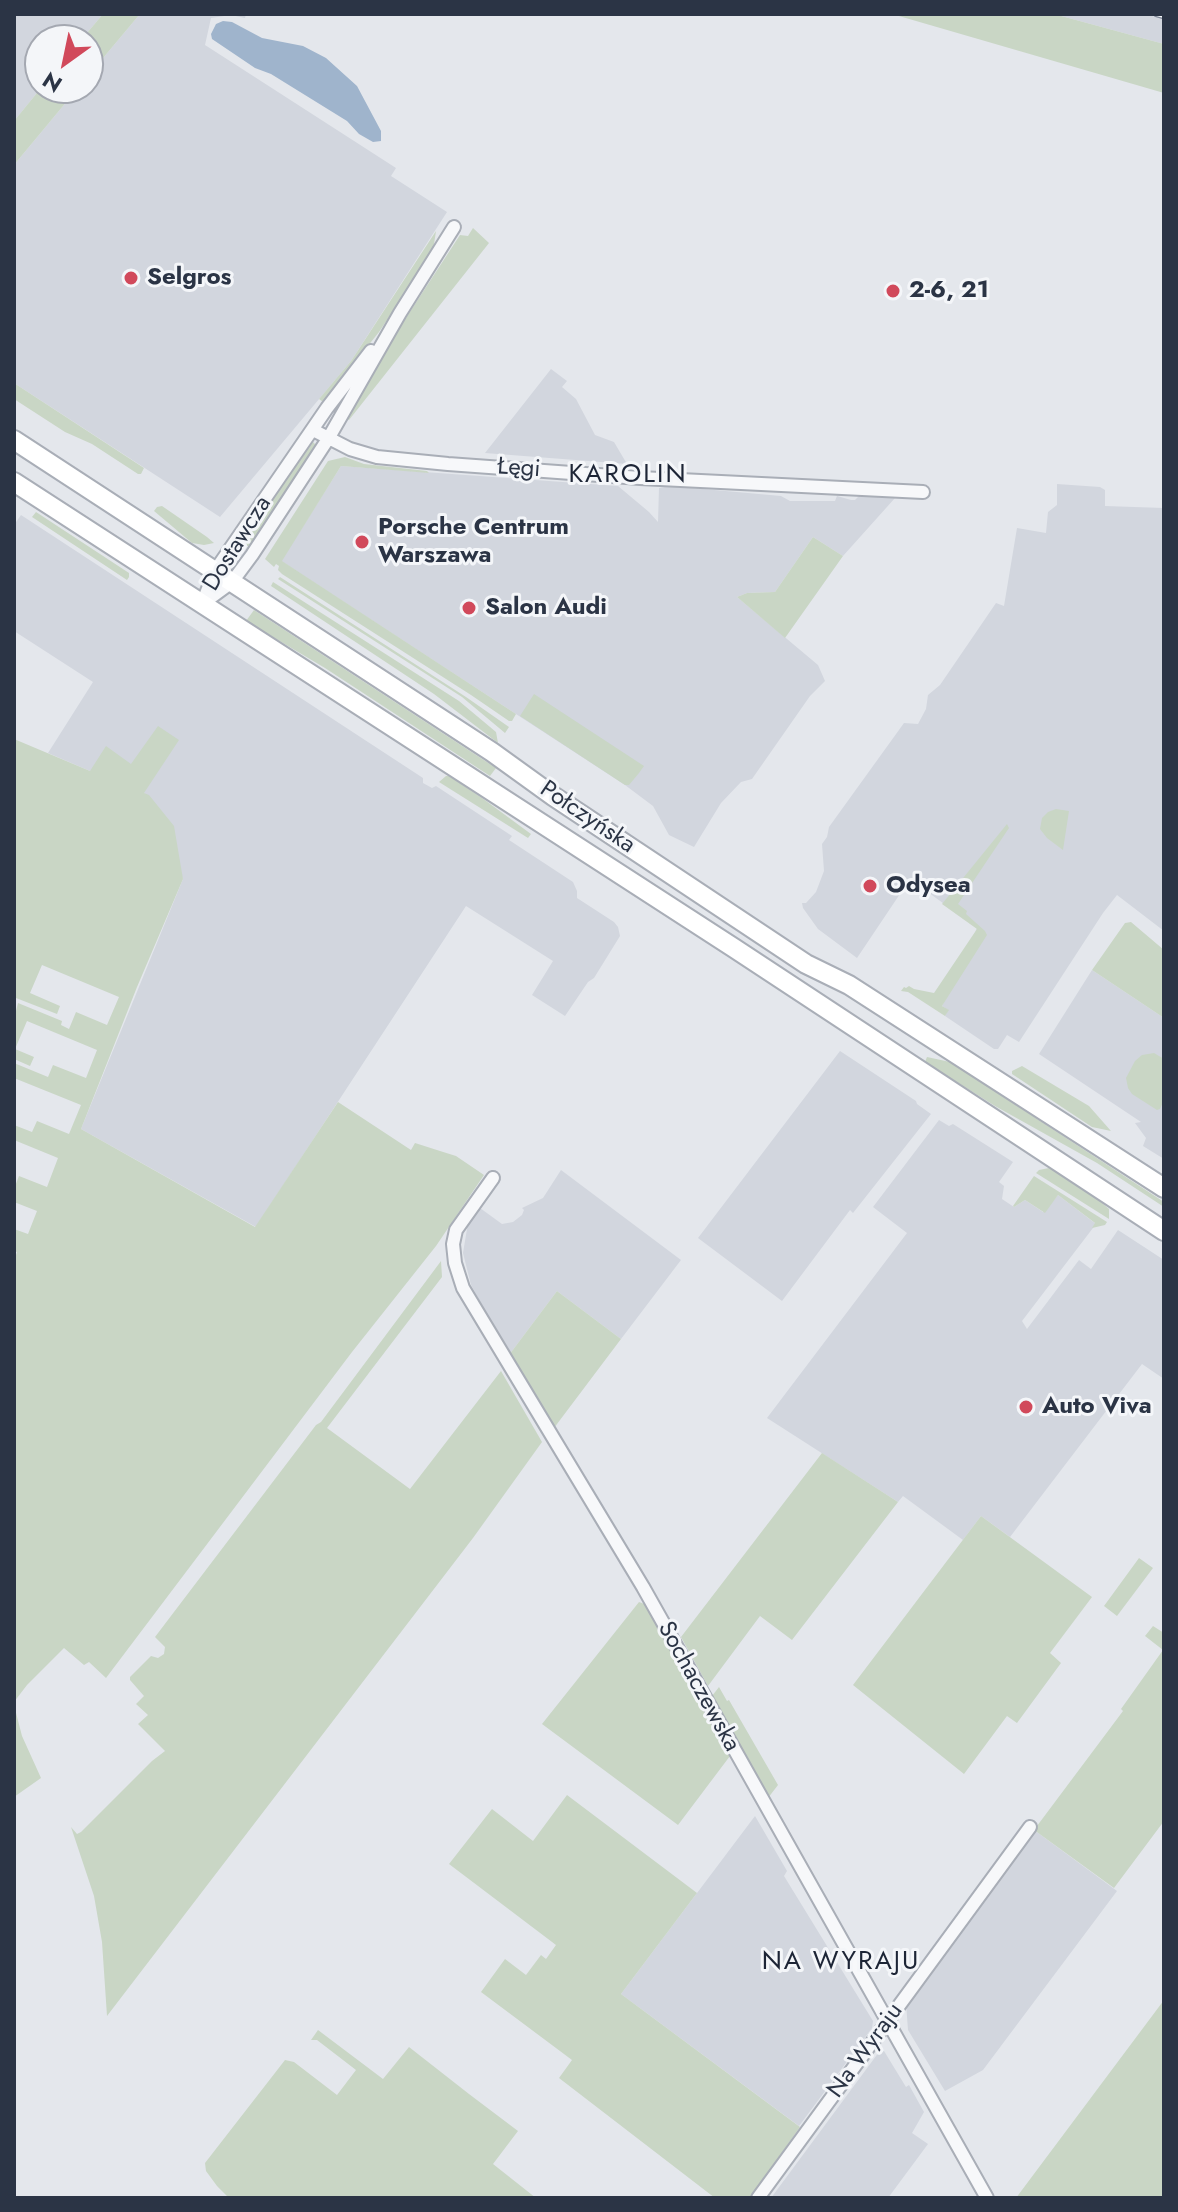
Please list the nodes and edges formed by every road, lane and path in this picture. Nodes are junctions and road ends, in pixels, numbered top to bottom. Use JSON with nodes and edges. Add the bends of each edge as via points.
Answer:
{"nodes":[{"id":1,"x":454,"y":227,"type":"dead end"},
{"id":2,"x":400,"y":313,"type":"junction"},
{"id":3,"x":313,"y":430,"type":"junction"},
{"id":4,"x":328,"y":439,"type":"junction"},
{"id":5,"x":14,"y":440,"type":"edge"},
{"id":6,"x":14,"y":482,"type":"edge"},
{"id":7,"x":923,"y":492,"type":"dead end"},
{"id":8,"x":215,"y":571,"type":"junction"},
{"id":9,"x":232,"y":582,"type":"junction"},
{"id":10,"x":202,"y":604,"type":"junction"},
{"id":11,"x":493,"y":1178,"type":"dead end"},
{"id":12,"x":1164,"y":1188,"type":"edge"},
{"id":13,"x":1164,"y":1231,"type":"edge"},
{"id":14,"x":1030,"y":1827,"type":"dead end"},
{"id":15,"x":887,"y":2022,"type":"junction"},
{"id":16,"x":758,"y":2198,"type":"edge"},
{"id":17,"x":987,"y":2198,"type":"edge"}],
"edges":[{"from":1,"to":2,"type":"street","name":"Dostawcza"},
{"from":2,"to":3,"type":"street","name":"Dostawcza"},
{"from":2,"to":4,"type":"street","name":"Dostawcza"},
{"from":3,"to":4,"type":"street","name":"Łęgi"},
{"from":3,"to":8,"type":"street","name":"Dostawcza"},
{"from":4,"to":7,"type":"street","name":"Łęgi","via":[[377,457],[448,464]]},
{"from":4,"to":9,"type":"street","name":"Dostawcza"},
{"from":5,"to":8,"type":"main road","name":"Połczyńska"},
{"from":6,"to":10,"type":"main road","name":"Połczyńska"},
{"from":8,"to":9,"type":"main road","name":"Połczyńska"},
{"from":8,"to":10,"type":"street","name":"Dostawcza"},
{"from":9,"to":10,"type":"street","name":"Dostawcza"},
{"from":9,"to":12,"type":"main road","name":"Połczyńska","via":[[806,964],[849,985]]},
{"from":10,"to":13,"type":"main road","name":"Połczyńska"},
{"from":11,"to":15,"type":"street","name":"Sochaczewska","via":[[456,1230],[455,1263],[463,1288],[643,1587]]},
{"from":14,"to":15,"type":"street","name":"Na Wyraju"},
{"from":15,"to":16,"type":"street","name":"Na Wyraju"},
{"from":15,"to":17,"type":"street","name":"Sochaczewska"}]}
